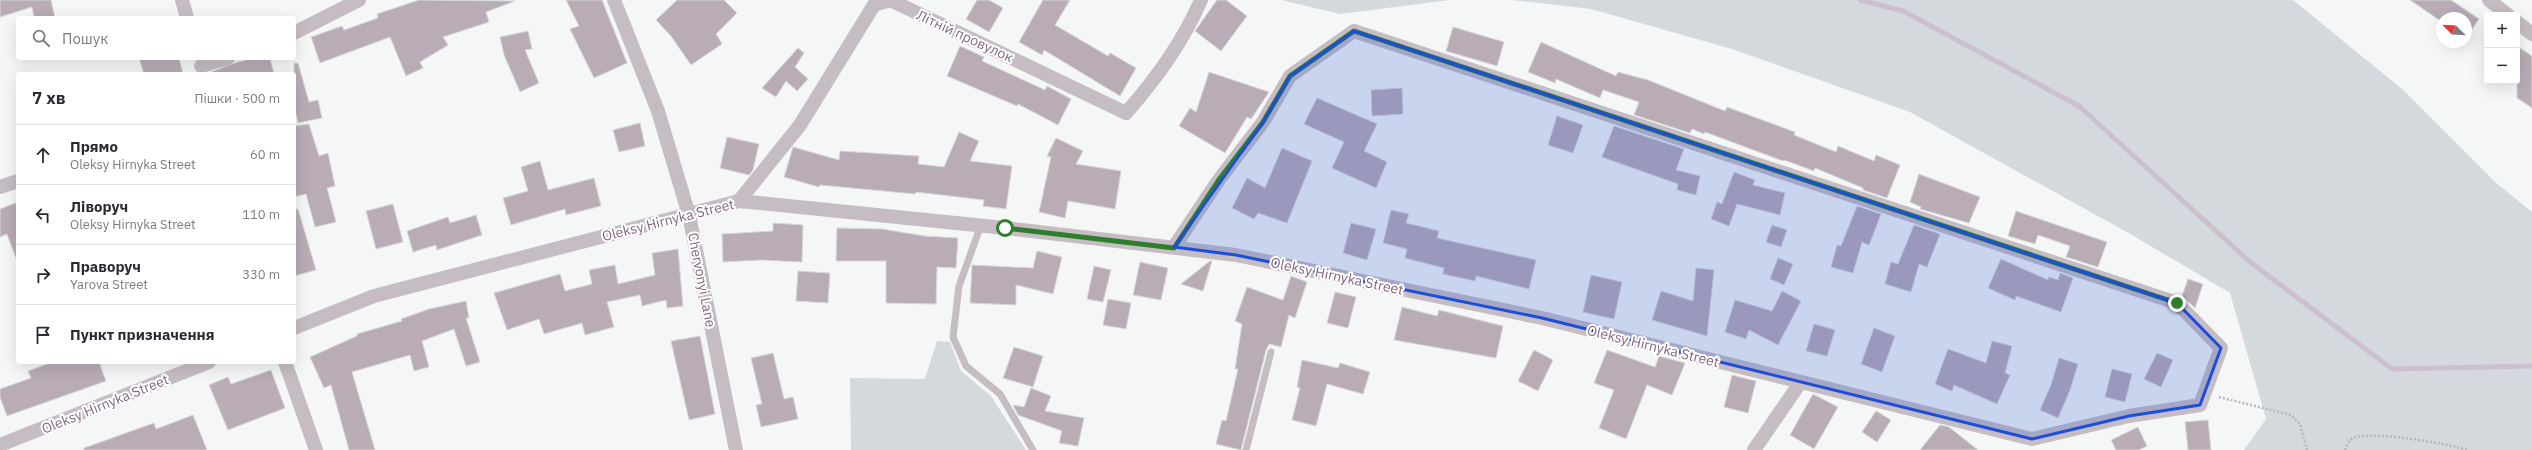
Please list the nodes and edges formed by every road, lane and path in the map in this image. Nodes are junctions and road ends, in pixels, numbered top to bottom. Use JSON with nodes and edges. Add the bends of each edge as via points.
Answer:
{"nodes":[{"id":1,"x":182,"y":0,"type":"edge"},
{"id":2,"x":359,"y":0,"type":"edge"},
{"id":3,"x":614,"y":0,"type":"edge"},
{"id":4,"x":1201,"y":0,"type":"edge"},
{"id":5,"x":2489,"y":0,"type":"edge"},
{"id":6,"x":2504,"y":12,"type":"edge"},
{"id":7,"x":186,"y":16,"type":"edge"},
{"id":8,"x":2520,"y":24,"type":"edge"},
{"id":9,"x":296,"y":32,"type":"edge"},
{"id":10,"x":2532,"y":34,"type":"edge"},
{"id":11,"x":221,"y":60,"type":"edge"},
{"id":12,"x":201,"y":66,"type":"edge"},
{"id":13,"x":16,"y":181,"type":"edge"},
{"id":14,"x":0,"y":188,"type":"edge"},
{"id":15,"x":739,"y":202,"type":"junction"},
{"id":16,"x":689,"y":214,"type":"junction"},
{"id":17,"x":981,"y":226,"type":"junction"},
{"id":18,"x":1174,"y":248,"type":"junction"},
{"id":19,"x":296,"y":327,"type":"edge"},
{"id":20,"x":1271,"y":352,"type":"dead end"},
{"id":21,"x":205,"y":364,"type":"edge"},
{"id":22,"x":287,"y":364,"type":"edge"},
{"id":23,"x":1800,"y":383,"type":"junction"},
{"id":24,"x":2205,"y":392,"type":"junction"},
{"id":25,"x":0,"y":445,"type":"edge"},
{"id":26,"x":316,"y":450,"type":"edge"},
{"id":27,"x":736,"y":450,"type":"edge"},
{"id":28,"x":1033,"y":450,"type":"edge"},
{"id":29,"x":1246,"y":450,"type":"edge"},
{"id":30,"x":1754,"y":450,"type":"edge"},
{"id":31,"x":2307,"y":450,"type":"edge"},
{"id":32,"x":2345,"y":450,"type":"edge"},
{"id":33,"x":2467,"y":450,"type":"edge"}],
"edges":[{"from":1,"to":7,"type":"street"},
{"from":2,"to":9,"type":"street"},
{"from":3,"to":16,"type":"street","name":"Chervonyi Lane","via":[[658,111]]},
{"from":4,"to":15,"type":"street","name":"Літній провулок","via":[[1188,30],[1149,87],[1126,113],[890,0],[874,5],[800,126]]},
{"from":5,"to":6,"type":"street"},
{"from":8,"to":10,"type":"street"},
{"from":11,"to":12,"type":"street"},
{"from":13,"to":14,"type":"street"},
{"from":15,"to":16,"type":"street","name":"Oleksy Hirnyka Street"},
{"from":15,"to":17,"type":"street","name":"Oleksy Hirnyka Street"},
{"from":16,"to":19,"type":"street","name":"Oleksy Hirnyka Street","via":[[374,296]]},
{"from":16,"to":27,"type":"street","name":"Chervonyi Lane"},
{"from":17,"to":18,"type":"street","name":"Oleksy Hirnyka Street"},
{"from":17,"to":28,"type":"lane","via":[[959,286],[953,337],[966,366],[1000,394]]},
{"from":18,"to":23,"type":"street","name":"Oleksy Hirnyka Street","via":[[1236,255],[1542,318]]},
{"from":18,"to":24,"type":"street","via":[[1218,181],[1263,122],[1290,76],[1354,31],[2177,303],[2221,348]]},
{"from":20,"to":29,"type":"lane"},
{"from":21,"to":25,"type":"street","name":"Oleksy Hirnyka Street"},
{"from":22,"to":26,"type":"street"},
{"from":23,"to":24,"type":"street","name":"Oleksy Hirnyka Street","via":[[2032,439],[2129,416],[2200,405]]},
{"from":23,"to":30,"type":"street"},
{"from":24,"to":31,"type":"path","via":[[2291,415],[2300,424]]},
{"from":32,"to":33,"type":"path","via":[[2348,442],[2356,437],[2390,437]]}]}
